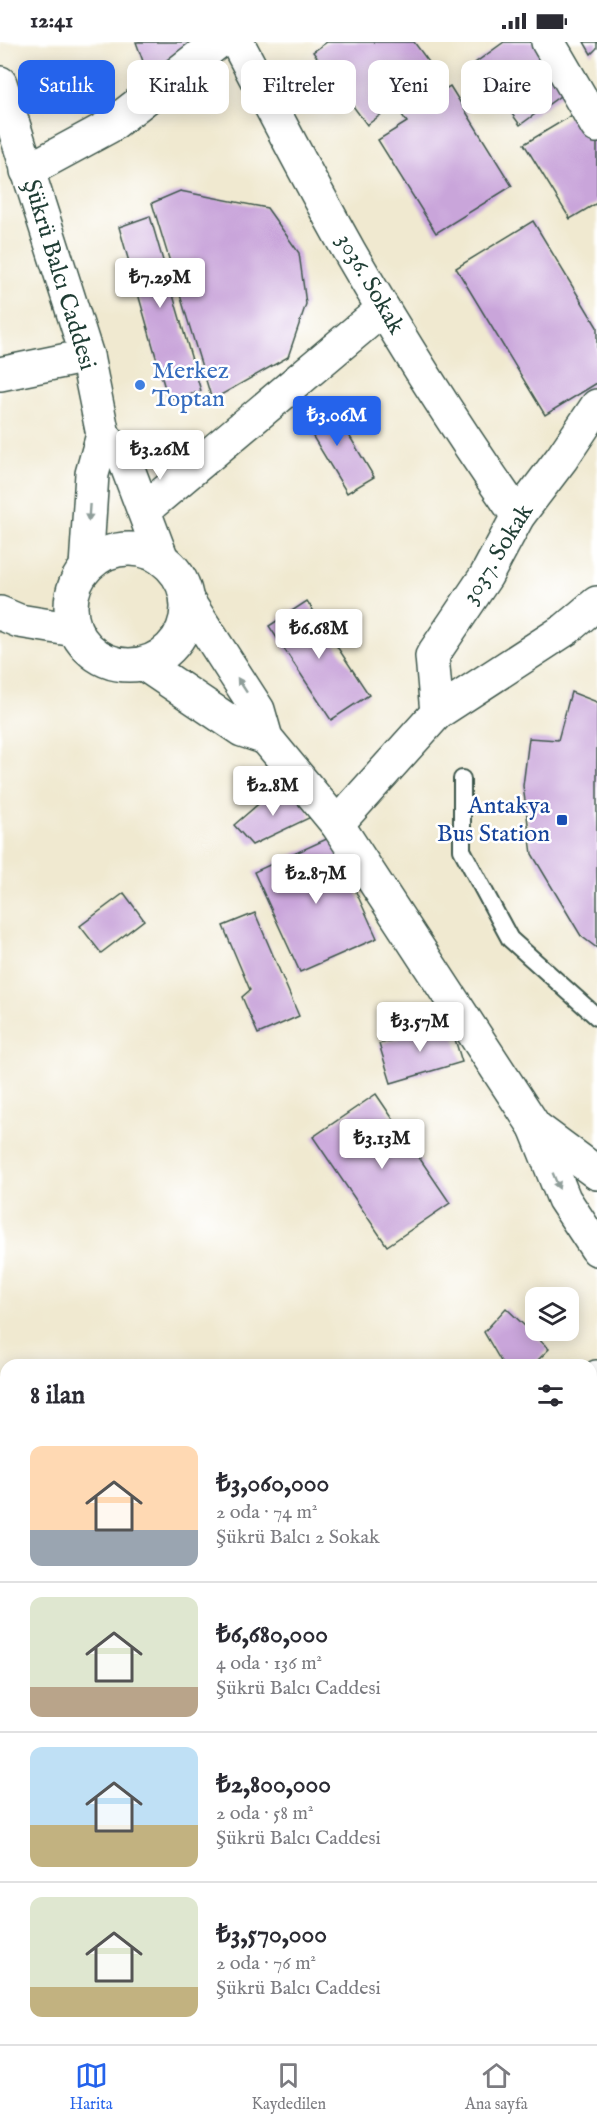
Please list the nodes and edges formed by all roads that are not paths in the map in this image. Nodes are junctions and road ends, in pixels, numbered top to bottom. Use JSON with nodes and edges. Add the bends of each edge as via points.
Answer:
{"nodes":[{"id":1,"x":218,"y":42,"type":"edge"},
{"id":2,"x":237,"y":42,"type":"edge"},
{"id":3,"x":548,"y":42,"type":"edge"},
{"id":4,"x":0,"y":83,"type":"edge"},
{"id":5,"x":597,"y":126,"type":"edge"},
{"id":6,"x":27,"y":171,"type":"junction"},
{"id":7,"x":383,"y":309,"type":"junction"},
{"id":8,"x":87,"y":356,"type":"junction"},
{"id":9,"x":0,"y":374,"type":"edge"},
{"id":10,"x":597,"y":406,"type":"edge"},
{"id":11,"x":103,"y":435,"type":"junction"},
{"id":12,"x":144,"y":510,"type":"junction"},
{"id":13,"x":518,"y":516,"type":"junction"},
{"id":14,"x":162,"y":559,"type":"junction"},
{"id":15,"x":86,"y":567,"type":"junction"},
{"id":16,"x":187,"y":600,"type":"junction"},
{"id":17,"x":597,"y":603,"type":"edge"},
{"id":18,"x":0,"y":612,"type":"edge"},
{"id":19,"x":75,"y":630,"type":"junction"},
{"id":20,"x":144,"y":664,"type":"junction"},
{"id":21,"x":437,"y":713,"type":"junction"},
{"id":22,"x":266,"y":738,"type":"junction"},
{"id":23,"x":462,"y":779,"type":"dead end"},
{"id":24,"x":337,"y":824,"type":"junction"},
{"id":25,"x":597,"y":1017,"type":"edge"},
{"id":26,"x":535,"y":1127,"type":"junction"},
{"id":27,"x":597,"y":1173,"type":"edge"},
{"id":28,"x":597,"y":1249,"type":"edge"}],
"edges":[{"from":1,"to":6,"type":"main road","via":[[110,126]]},
{"from":2,"to":7,"type":"main road","name":"3036. Sokak"},
{"from":3,"to":5,"type":"main road"},
{"from":4,"to":6,"type":"main road","name":"Şükrü Balcı Caddesi"},
{"from":6,"to":8,"type":"main road","name":"Şükrü Balcı Caddesi"},
{"from":7,"to":12,"type":"main road"},
{"from":7,"to":13,"type":"main road","name":"3036. Sokak"},
{"from":8,"to":9,"type":"main road"},
{"from":8,"to":11,"type":"main road","name":"Şükrü Balcı Caddesi"},
{"from":10,"to":13,"type":"main road","name":"3037. Sokak"},
{"from":11,"to":12,"type":"main road","name":"Şükrü Balcı Caddesi","via":[[125,461]]},
{"from":11,"to":15,"type":"main road","name":"Şükrü Balcı Caddesi","one_way":true,"via":[[92,474]]},
{"from":12,"to":14,"type":"main road","name":"Şükrü Balcı Caddesi"},
{"from":13,"to":21,"type":"main road","name":"3037. Sokak","via":[[486,576],[432,656]]},
{"from":14,"to":15,"type":"main road","via":[[147,551],[114,550]]},
{"from":14,"to":16,"type":"main road","via":[[175,570]]},
{"from":15,"to":19,"type":"main road","via":[[71,597]]},
{"from":16,"to":20,"type":"main road","via":[[182,633],[172,647]]},
{"from":22,"to":16,"type":"main road","one_way":true,"via":[[258,710]]},
{"from":17,"to":21,"type":"main road","via":[[566,629]]},
{"from":18,"to":19,"type":"main road","via":[[19,621]]},
{"from":19,"to":20,"type":"main road","via":[[95,656],[127,666]]},
{"from":20,"to":22,"type":"main road","via":[[242,730]]},
{"from":21,"to":24,"type":"main road"},
{"from":22,"to":24,"type":"main road"},
{"from":23,"to":25,"type":"lane","via":[[462,850],[510,939]]},
{"from":24,"to":26,"type":"main road"},
{"from":26,"to":27,"type":"main road"},
{"from":26,"to":28,"type":"main road","one_way":true,"via":[[564,1199]]}]}
